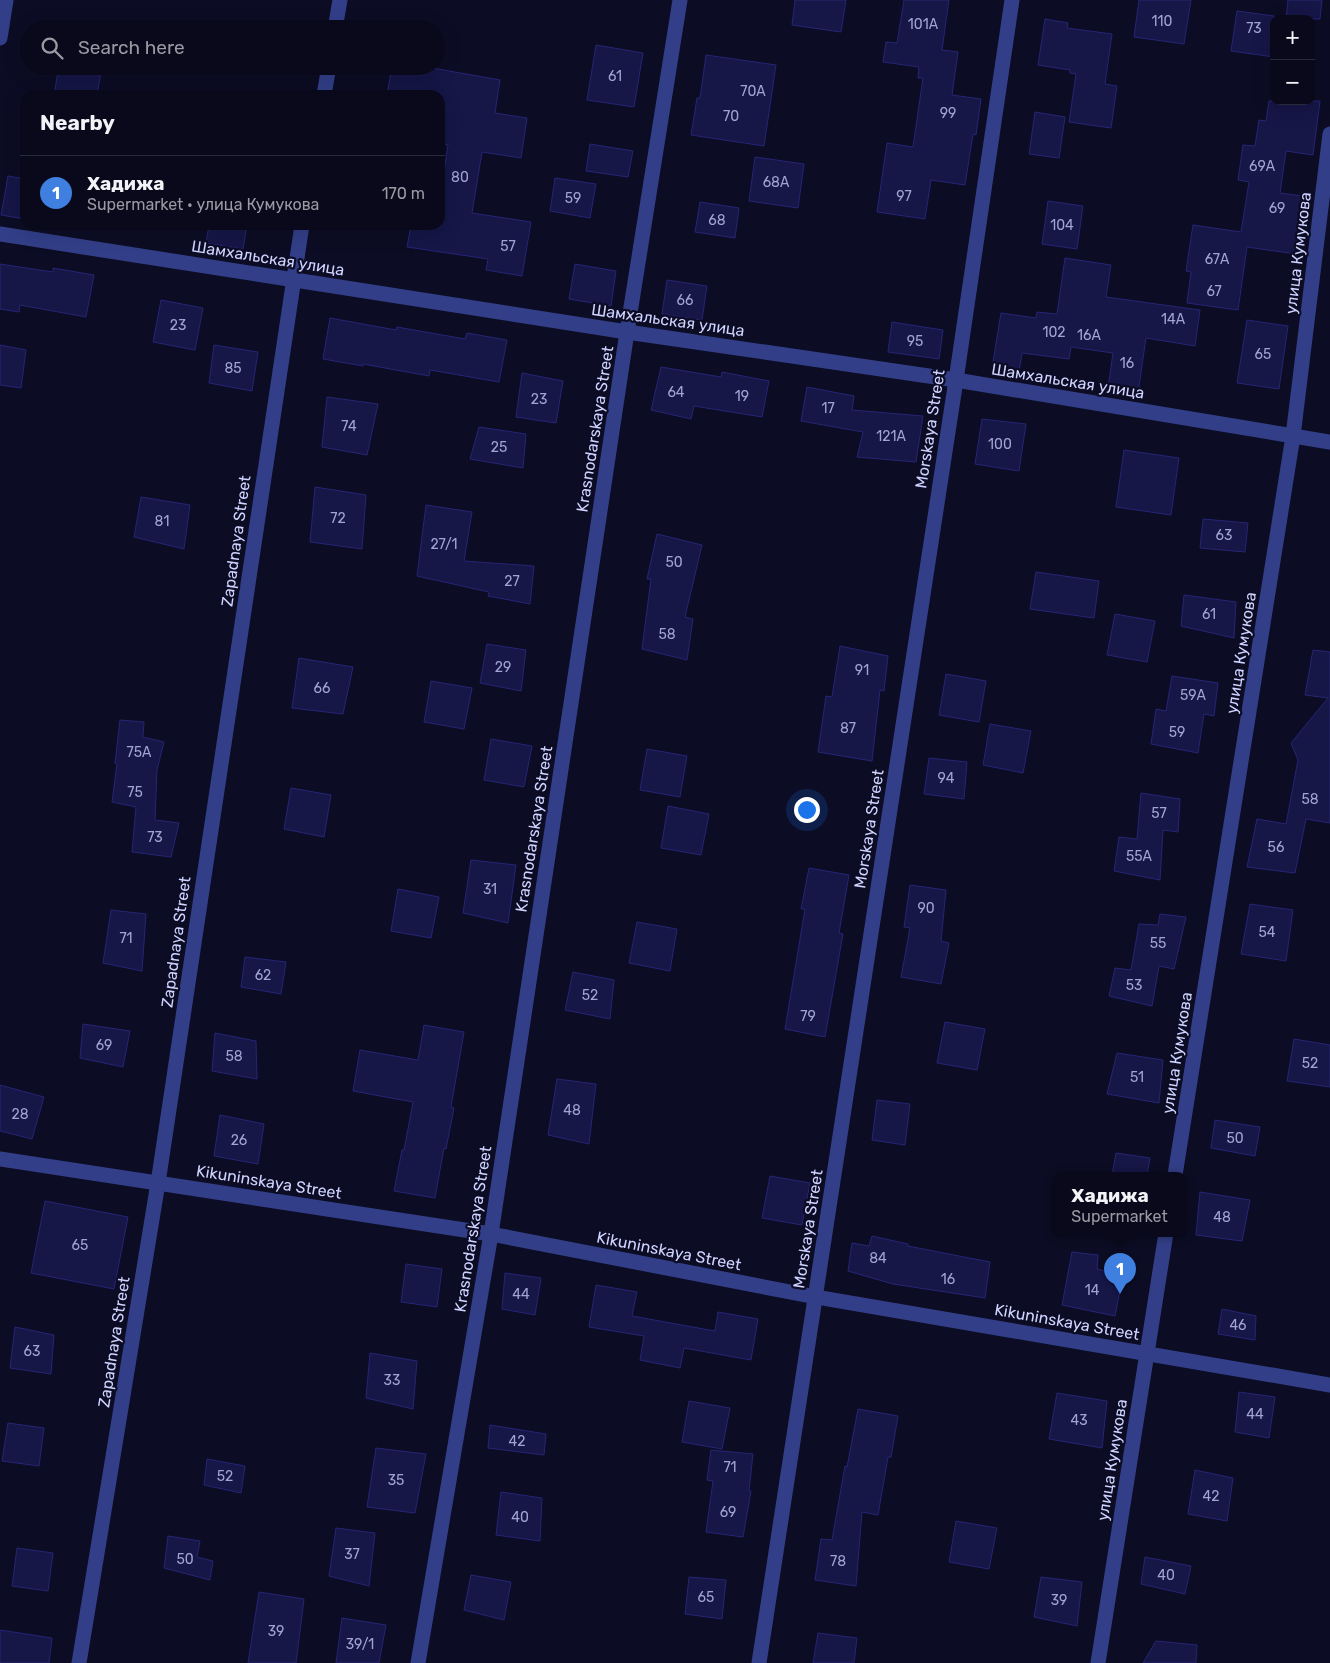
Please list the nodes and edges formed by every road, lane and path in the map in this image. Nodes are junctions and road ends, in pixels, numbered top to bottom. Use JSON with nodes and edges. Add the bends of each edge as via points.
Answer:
{"nodes":[{"id":1,"x":6,"y":0,"type":"edge"},
{"id":2,"x":340,"y":0,"type":"edge"},
{"id":3,"x":680,"y":0,"type":"edge"},
{"id":4,"x":1012,"y":0,"type":"edge"},
{"id":5,"x":337,"y":20,"type":"edge"},
{"id":6,"x":0,"y":38,"type":"edge"},
{"id":7,"x":327,"y":75,"type":"edge"},
{"id":8,"x":325,"y":90,"type":"edge"},
{"id":9,"x":1330,"y":134,"type":"edge"},
{"id":10,"x":301,"y":230,"type":"edge"},
{"id":11,"x":0,"y":234,"type":"edge"},
{"id":12,"x":292,"y":279,"type":"junction"},
{"id":13,"x":627,"y":332,"type":"junction"},
{"id":14,"x":956,"y":380,"type":"junction"},
{"id":15,"x":1293,"y":436,"type":"junction"},
{"id":16,"x":1330,"y":442,"type":"edge"},
{"id":17,"x":0,"y":1159,"type":"edge"},
{"id":18,"x":1175,"y":1172,"type":"edge"},
{"id":19,"x":158,"y":1183,"type":"junction"},
{"id":20,"x":491,"y":1234,"type":"junction"},
{"id":21,"x":1165,"y":1237,"type":"edge"},
{"id":22,"x":816,"y":1297,"type":"junction"},
{"id":23,"x":1146,"y":1353,"type":"junction"},
{"id":24,"x":1330,"y":1386,"type":"edge"},
{"id":25,"x":79,"y":1663,"type":"edge"},
{"id":26,"x":418,"y":1663,"type":"edge"},
{"id":27,"x":759,"y":1663,"type":"edge"},
{"id":28,"x":1098,"y":1663,"type":"edge"}],
"edges":[{"from":1,"to":6,"type":"street"},
{"from":2,"to":5,"type":"street"},
{"from":3,"to":13,"type":"street","name":"Krasnodarskaya Street"},
{"from":4,"to":14,"type":"street","name":"Morskaya Street"},
{"from":7,"to":8,"type":"street"},
{"from":9,"to":15,"type":"street","name":"улица Кумукова"},
{"from":10,"to":12,"type":"street","name":"Zapadnaya Street"},
{"from":11,"to":12,"type":"street","name":"Шамхальская улица"},
{"from":12,"to":13,"type":"street","name":"Шамхальская улица"},
{"from":12,"to":19,"type":"street","name":"Zapadnaya Street"},
{"from":13,"to":14,"type":"street","name":"Шамхальская улица"},
{"from":13,"to":20,"type":"street","name":"Krasnodarskaya Street"},
{"from":14,"to":15,"type":"street","name":"Шамхальская улица"},
{"from":14,"to":22,"type":"street","name":"Morskaya Street"},
{"from":15,"to":16,"type":"street","name":"Шамхальская улица"},
{"from":15,"to":18,"type":"street","name":"улица Кумукова"},
{"from":17,"to":19,"type":"street","name":"Kikuninskaya Street"},
{"from":19,"to":20,"type":"street","name":"Kikuninskaya Street"},
{"from":19,"to":25,"type":"street","name":"Zapadnaya Street"},
{"from":20,"to":22,"type":"street","name":"Kikuninskaya Street"},
{"from":20,"to":26,"type":"street","name":"Krasnodarskaya Street"},
{"from":21,"to":23,"type":"street","name":"улица Кумукова"},
{"from":22,"to":23,"type":"street","name":"Kikuninskaya Street"},
{"from":22,"to":27,"type":"street","name":"Morskaya Street"},
{"from":23,"to":24,"type":"street","name":"Kikuninskaya Street"},
{"from":23,"to":28,"type":"street","name":"улица Кумукова"}]}
